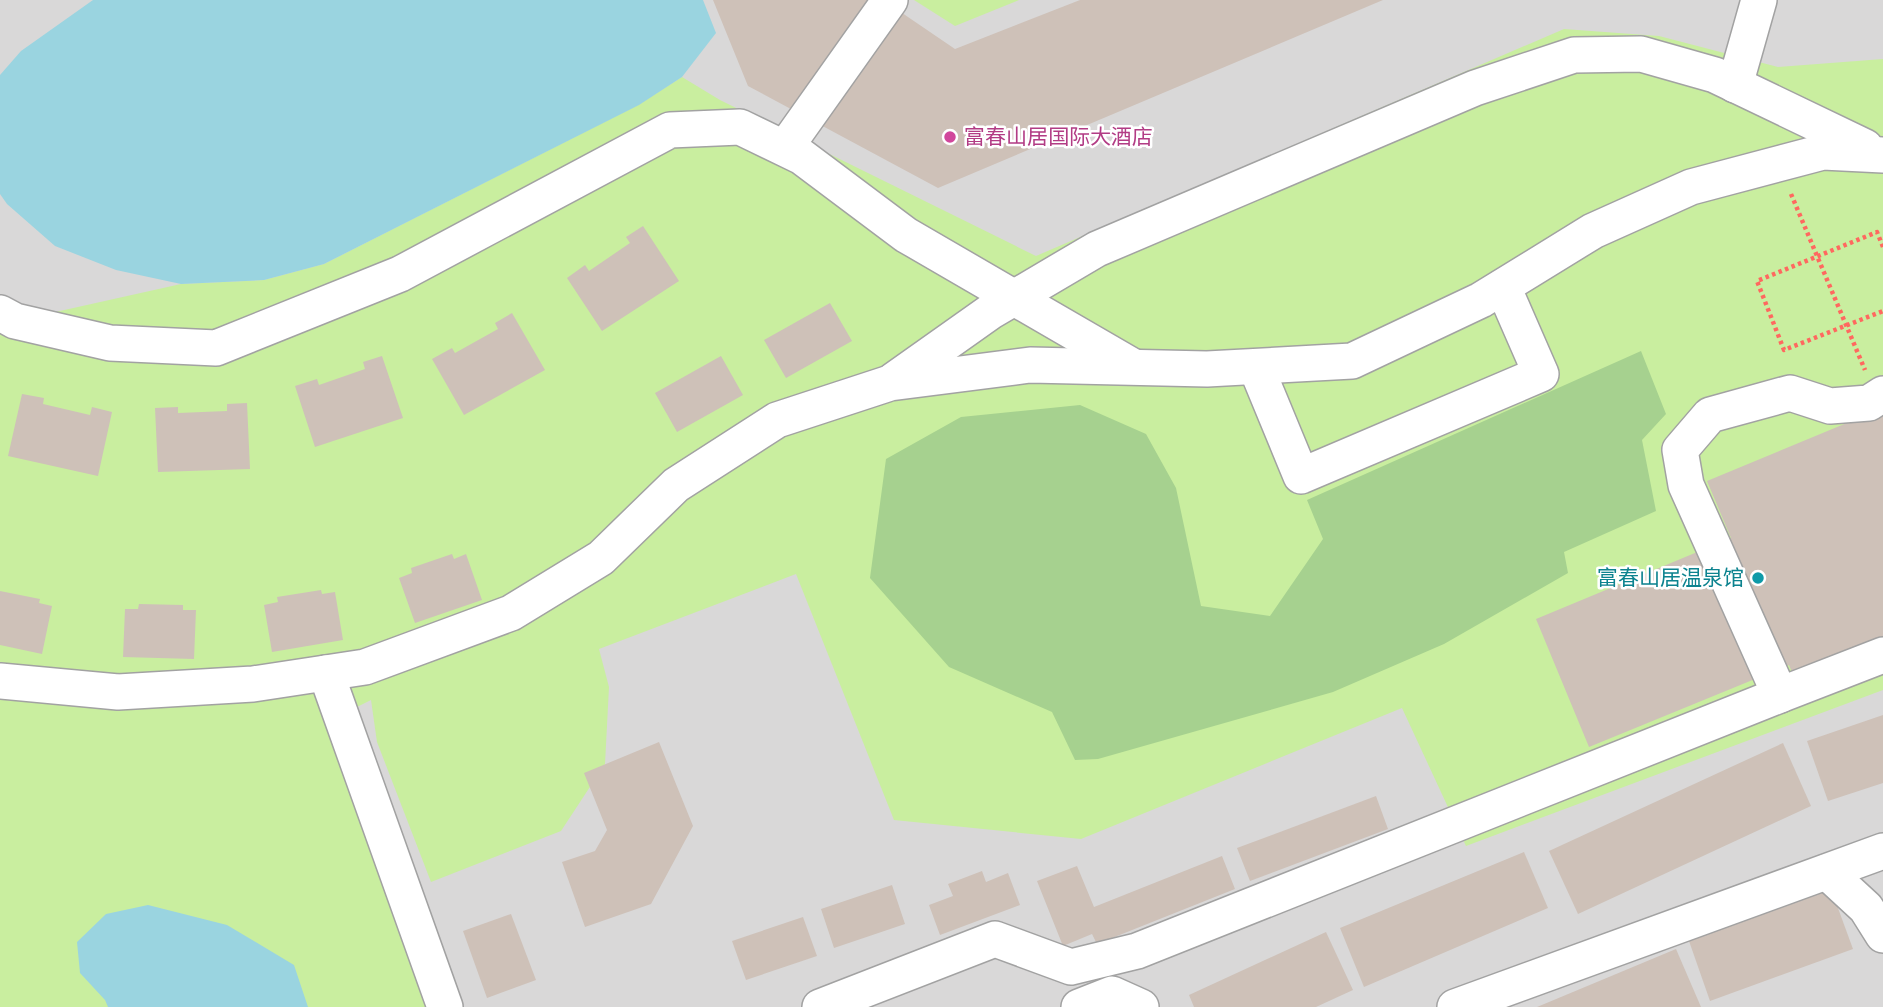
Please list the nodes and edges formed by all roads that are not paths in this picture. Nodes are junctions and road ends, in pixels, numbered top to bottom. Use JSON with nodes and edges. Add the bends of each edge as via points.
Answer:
{"nodes":[{"id":1,"x":890,"y":0,"type":"edge"},
{"id":2,"x":1759,"y":0,"type":"edge"},
{"id":3,"x":1735,"y":85,"type":"junction"},
{"id":4,"x":785,"y":148,"type":"junction"},
{"id":5,"x":1882,"y":155,"type":"edge"},
{"id":6,"x":1503,"y":287,"type":"junction"},
{"id":7,"x":1016,"y":298,"type":"junction"},
{"id":8,"x":0,"y":313,"type":"edge"},
{"id":9,"x":1256,"y":367,"type":"junction"},
{"id":10,"x":1135,"y":368,"type":"junction"},
{"id":11,"x":890,"y":383,"type":"junction"},
{"id":12,"x":1880,"y":396,"type":"edge"},
{"id":13,"x":1883,"y":655,"type":"edge"},
{"id":14,"x":326,"y":673,"type":"junction"},
{"id":15,"x":0,"y":681,"type":"edge"},
{"id":16,"x":1780,"y":695,"type":"junction"},
{"id":17,"x":1883,"y":851,"type":"edge"},
{"id":18,"x":1827,"y":872,"type":"junction"},
{"id":19,"x":1883,"y":935,"type":"edge"},
{"id":20,"x":445,"y":1007,"type":"edge"},
{"id":21,"x":820,"y":1007,"type":"edge"},
{"id":22,"x":1079,"y":1007,"type":"edge"},
{"id":23,"x":1141,"y":1007,"type":"edge"},
{"id":24,"x":1455,"y":1007,"type":"edge"}],
"edges":[{"from":1,"to":4,"type":"lane"},
{"from":2,"to":3,"type":"lane"},
{"from":3,"to":5,"type":"lane"},
{"from":3,"to":7,"type":"lane","via":[[1641,54],[1574,55],[1475,88],[1097,248]]},
{"from":4,"to":7,"type":"lane","via":[[906,235]]},
{"from":4,"to":8,"type":"lane","via":[[740,127],[670,130],[400,274],[216,348],[110,344],[15,321]]},
{"from":5,"to":6,"type":"lane","via":[[1823,152],[1691,187],[1592,231]]},
{"from":6,"to":9,"type":"lane","via":[[1352,361]]},
{"from":6,"to":9,"type":"lane","via":[[1541,374],[1301,476]]},
{"from":7,"to":10,"type":"lane"},
{"from":7,"to":11,"type":"lane"},
{"from":9,"to":10,"type":"lane"},
{"from":10,"to":11,"type":"lane","via":[[1030,365]]},
{"from":11,"to":14,"type":"lane","via":[[777,420],[676,485],[601,558],[511,613],[365,667]]},
{"from":12,"to":16,"type":"lane","via":[[1869,403],[1830,406],[1790,393],[1710,415],[1680,450],[1686,485]]},
{"from":13,"to":16,"type":"lane"},
{"from":14,"to":15,"type":"lane","via":[[253,684],[118,692]]},
{"from":14,"to":20,"type":"lane"},
{"from":16,"to":21,"type":"lane","via":[[1137,951],[1071,967],[996,939]]},
{"from":17,"to":18,"type":"lane"},
{"from":18,"to":19,"type":"lane","via":[[1866,908]]},
{"from":18,"to":24,"type":"lane"},
{"from":22,"to":23,"type":"lane","via":[[1112,994]]}]}
